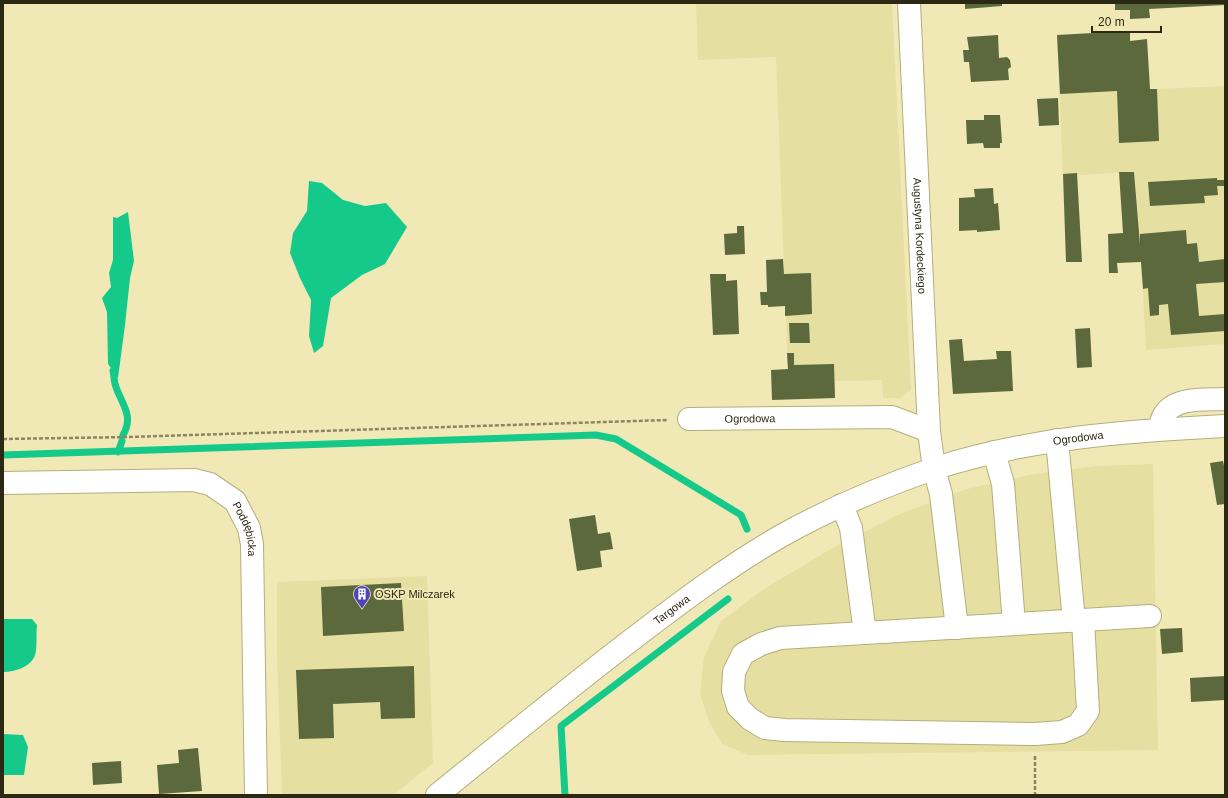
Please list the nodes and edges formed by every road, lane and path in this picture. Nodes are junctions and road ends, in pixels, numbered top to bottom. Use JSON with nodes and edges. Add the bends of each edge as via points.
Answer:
{"nodes":[{"id":1,"x":909,"y":3,"type":"edge"},
{"id":2,"x":1225,"y":399,"type":"edge"},
{"id":3,"x":689,"y":419,"type":"joint"},
{"id":4,"x":1225,"y":426,"type":"edge"},
{"id":5,"x":1160,"y":429,"type":"junction"},
{"id":6,"x":929,"y":431,"type":"junction"},
{"id":7,"x":3,"y":439,"type":"edge"},
{"id":8,"x":1057,"y":440,"type":"junction"},
{"id":9,"x":994,"y":452,"type":"junction"},
{"id":10,"x":934,"y":469,"type":"junction"},
{"id":11,"x":3,"y":483,"type":"edge"},
{"id":12,"x":842,"y":505,"type":"junction"},
{"id":13,"x":1150,"y":616,"type":"dead end"},
{"id":14,"x":1079,"y":621,"type":"junction"},
{"id":15,"x":1014,"y":624,"type":"junction"},
{"id":16,"x":957,"y":628,"type":"junction"},
{"id":17,"x":865,"y":633,"type":"junction"},
{"id":18,"x":1034,"y":734,"type":"junction"},
{"id":19,"x":256,"y":795,"type":"edge"},
{"id":20,"x":437,"y":795,"type":"edge"},
{"id":21,"x":1035,"y":795,"type":"edge"}],
"edges":[{"from":1,"to":6,"type":"street","name":"Augustyna Kordeckiego"},
{"from":2,"to":5,"type":"street","via":[[1188,401],[1174,405],[1163,416]]},
{"from":3,"to":6,"type":"street","name":"Ogrodowa","via":[[892,417]]},
{"from":3,"to":7,"type":"path"},
{"from":4,"to":5,"type":"street","name":"Ogrodowa"},
{"from":5,"to":8,"type":"street","name":"Ogrodowa"},
{"from":6,"to":10,"type":"street","name":"Augustyna Kordeckiego"},
{"from":8,"to":9,"type":"street","name":"Ogrodowa"},
{"from":8,"to":14,"type":"street"},
{"from":9,"to":10,"type":"street","name":"Ogrodowa"},
{"from":9,"to":15,"type":"street","via":[[1003,484]]},
{"from":10,"to":12,"type":"street","name":"Targowa"},
{"from":10,"to":16,"type":"street","name":"Augustyna Kordeckiego","via":[[941,494]]},
{"from":11,"to":19,"type":"street","name":"Poddębicka","via":[[194,480],[210,484],[235,501],[249,528],[252,544]]},
{"from":12,"to":17,"type":"street","via":[[851,528]]},
{"from":12,"to":20,"type":"street","name":"Targowa","via":[[747,557],[694,592]]},
{"from":13,"to":14,"type":"street"},
{"from":14,"to":15,"type":"street"},
{"from":14,"to":18,"type":"street","via":[[1088,710],[1078,725],[1062,732]]},
{"from":15,"to":16,"type":"street"},
{"from":16,"to":17,"type":"street"},
{"from":17,"to":18,"type":"street","via":[[780,638],[742,654],[734,672],[733,691],[738,707],[750,719],[765,728],[784,730]]},
{"from":18,"to":21,"type":"path"}]}
